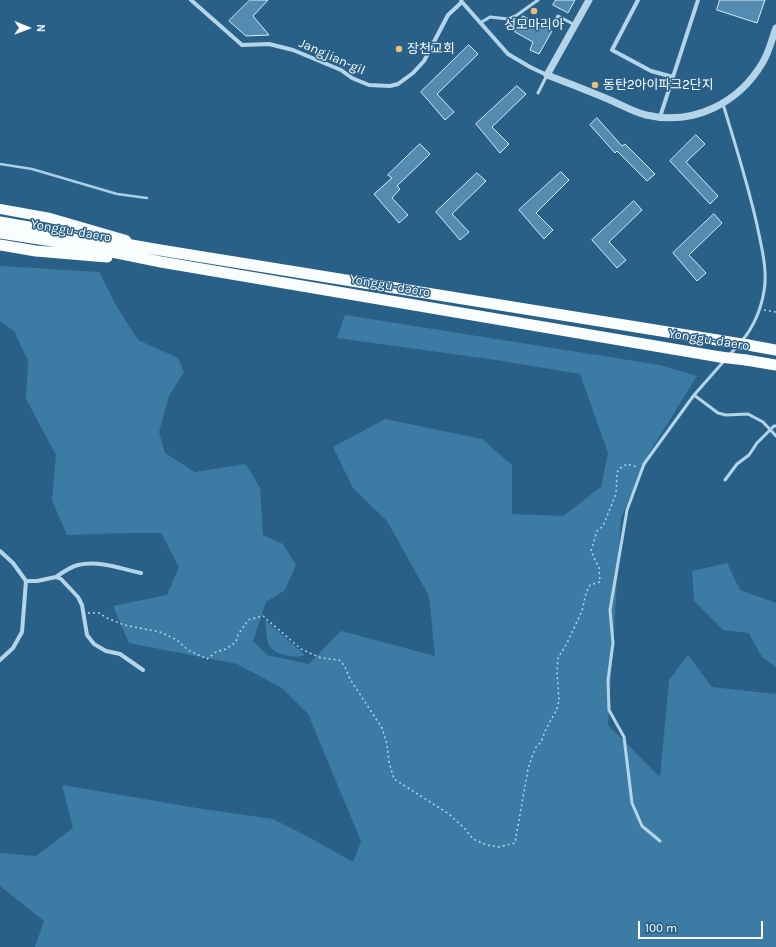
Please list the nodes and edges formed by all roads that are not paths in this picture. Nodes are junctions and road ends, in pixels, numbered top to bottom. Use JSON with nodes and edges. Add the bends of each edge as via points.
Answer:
{"nodes":[{"id":1,"x":190,"y":0,"type":"edge"},
{"id":2,"x":538,"y":0,"type":"edge"},
{"id":3,"x":589,"y":0,"type":"edge"},
{"id":4,"x":638,"y":0,"type":"edge"},
{"id":5,"x":698,"y":0,"type":"edge"},
{"id":6,"x":461,"y":1,"type":"edge"},
{"id":7,"x":480,"y":23,"type":"junction"},
{"id":8,"x":554,"y":23,"type":"dead end"},
{"id":9,"x":575,"y":25,"type":"junction"},
{"id":10,"x":776,"y":28,"type":"edge"},
{"id":11,"x":547,"y":75,"type":"junction"},
{"id":12,"x":673,"y":77,"type":"junction"},
{"id":13,"x":538,"y":93,"type":"dead end"},
{"id":14,"x":723,"y":104,"type":"junction"},
{"id":15,"x":660,"y":117,"type":"junction"},
{"id":16,"x":0,"y":209,"type":"edge"},
{"id":17,"x":0,"y":222,"type":"edge"},
{"id":18,"x":0,"y":233,"type":"edge"},
{"id":19,"x":0,"y":246,"type":"edge"},
{"id":20,"x":160,"y":250,"type":"junction"},
{"id":21,"x":161,"y":262,"type":"junction"},
{"id":22,"x":776,"y":350,"type":"edge"},
{"id":23,"x":776,"y":365,"type":"edge"},
{"id":24,"x":694,"y":395,"type":"junction"},
{"id":25,"x":776,"y":426,"type":"edge"},
{"id":26,"x":770,"y":430,"type":"junction"},
{"id":27,"x":776,"y":436,"type":"edge"},
{"id":28,"x":725,"y":480,"type":"dead end"},
{"id":29,"x":0,"y":551,"type":"edge"},
{"id":30,"x":141,"y":573,"type":"dead end"},
{"id":31,"x":56,"y":577,"type":"junction"},
{"id":32,"x":26,"y":581,"type":"junction"},
{"id":33,"x":0,"y":660,"type":"edge"},
{"id":34,"x":143,"y":670,"type":"dead end"},
{"id":35,"x":660,"y":841,"type":"dead end"}],
"edges":[{"from":1,"to":6,"type":"street","name":"Jangjian-gil","via":[[242,45],[269,44],[293,50],[369,85],[390,86],[398,84],[420,65],[448,15]]},
{"from":2,"to":7,"type":"lane","via":[[508,19],[490,17]]},
{"from":3,"to":9,"type":"street"},
{"from":4,"to":12,"type":"street","via":[[612,50],[651,71]]},
{"from":5,"to":12,"type":"street"},
{"from":6,"to":7,"type":"street"},
{"from":7,"to":11,"type":"street","via":[[508,54]]},
{"from":8,"to":9,"type":"lane","via":[[558,16]]},
{"from":9,"to":11,"type":"street"},
{"from":10,"to":14,"type":"street","via":[[764,61],[754,76]]},
{"from":11,"to":13,"type":"lane"},
{"from":11,"to":15,"type":"street","via":[[629,109]]},
{"from":12,"to":15,"type":"street"},
{"from":14,"to":15,"type":"street","via":[[693,116]]},
{"from":14,"to":24,"type":"lane","via":[[749,189],[764,256],[764,290],[760,310],[751,329]]},
{"from":16,"to":20,"type":"main road","via":[[50,218]]},
{"from":17,"to":20,"type":"highway","name":"Yonggu-daero"},
{"from":18,"to":21,"type":"highway","name":"Yonggu-daero","via":[[78,245]]},
{"from":19,"to":21,"type":"highway"},
{"from":20,"to":22,"type":"highway","name":"Yonggu-daero","bridge":true},
{"from":21,"to":23,"type":"highway","name":"Yonggu-daero","bridge":true},
{"from":24,"to":26,"type":"lane","via":[[718,413],[748,414],[763,422]]},
{"from":24,"to":35,"type":"lane","via":[[644,464],[627,510],[610,610],[613,643],[608,680],[609,710],[624,737],[632,803],[642,826]]},
{"from":25,"to":26,"type":"lane"},
{"from":26,"to":27,"type":"lane"},
{"from":26,"to":28,"type":"lane","via":[[749,455],[736,464]]},
{"from":29,"to":32,"type":"street"},
{"from":30,"to":31,"type":"street","via":[[96,563],[78,565]]},
{"from":31,"to":32,"type":"street"},
{"from":31,"to":34,"type":"street","via":[[78,597],[87,635],[94,644],[106,651],[120,654]]},
{"from":32,"to":33,"type":"street","via":[[22,632],[13,648]]}]}
